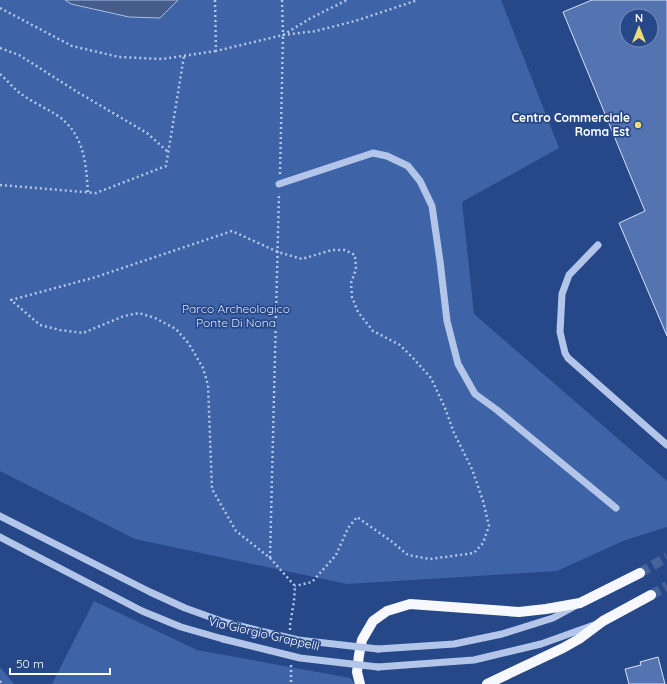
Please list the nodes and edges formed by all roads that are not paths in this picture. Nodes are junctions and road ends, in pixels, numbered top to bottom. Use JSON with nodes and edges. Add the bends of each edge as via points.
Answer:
{"nodes":[{"id":1,"x":280,"y":184,"type":"road end"},
{"id":2,"x":598,"y":245,"type":"dead end"},
{"id":3,"x":667,"y":444,"type":"edge"},
{"id":4,"x":616,"y":508,"type":"dead end"},
{"id":5,"x":0,"y":516,"type":"edge"},
{"id":6,"x":0,"y":537,"type":"edge"},
{"id":7,"x":640,"y":573,"type":"tunnel mouth"},
{"id":8,"x":651,"y":595,"type":"tunnel mouth"},
{"id":9,"x":580,"y":603,"type":"junction"},
{"id":10,"x":603,"y":621,"type":"junction"},
{"id":11,"x":360,"y":684,"type":"edge"},
{"id":12,"x":487,"y":684,"type":"edge"}],
"edges":[{"from":1,"to":4,"type":"street","via":[[373,153],[387,156],[408,166],[420,182],[432,206],[447,321],[458,364],[475,394]]},
{"from":2,"to":3,"type":"street","via":[[570,275],[562,294],[560,332],[564,353]]},
{"from":5,"to":9,"type":"street","name":"Via Giorgio Grappelli","bridge":true,"via":[[185,608],[224,622],[298,640],[378,649],[454,644],[502,634],[553,618]]},
{"from":6,"to":10,"type":"street","name":"Via Giorgio Grappelli","bridge":true,"via":[[142,611],[181,627],[300,658],[378,667],[474,660],[541,644]]},
{"from":7,"to":9,"type":"main road","name":"Via Giorgio Grappelli"},
{"from":8,"to":10,"type":"main road","name":"Via Giorgio Grappelli"},
{"from":9,"to":11,"type":"main road","via":[[519,612],[410,604],[387,611],[373,621],[362,640],[357,672]]},
{"from":10,"to":12,"type":"main road","via":[[563,648]]}]}
